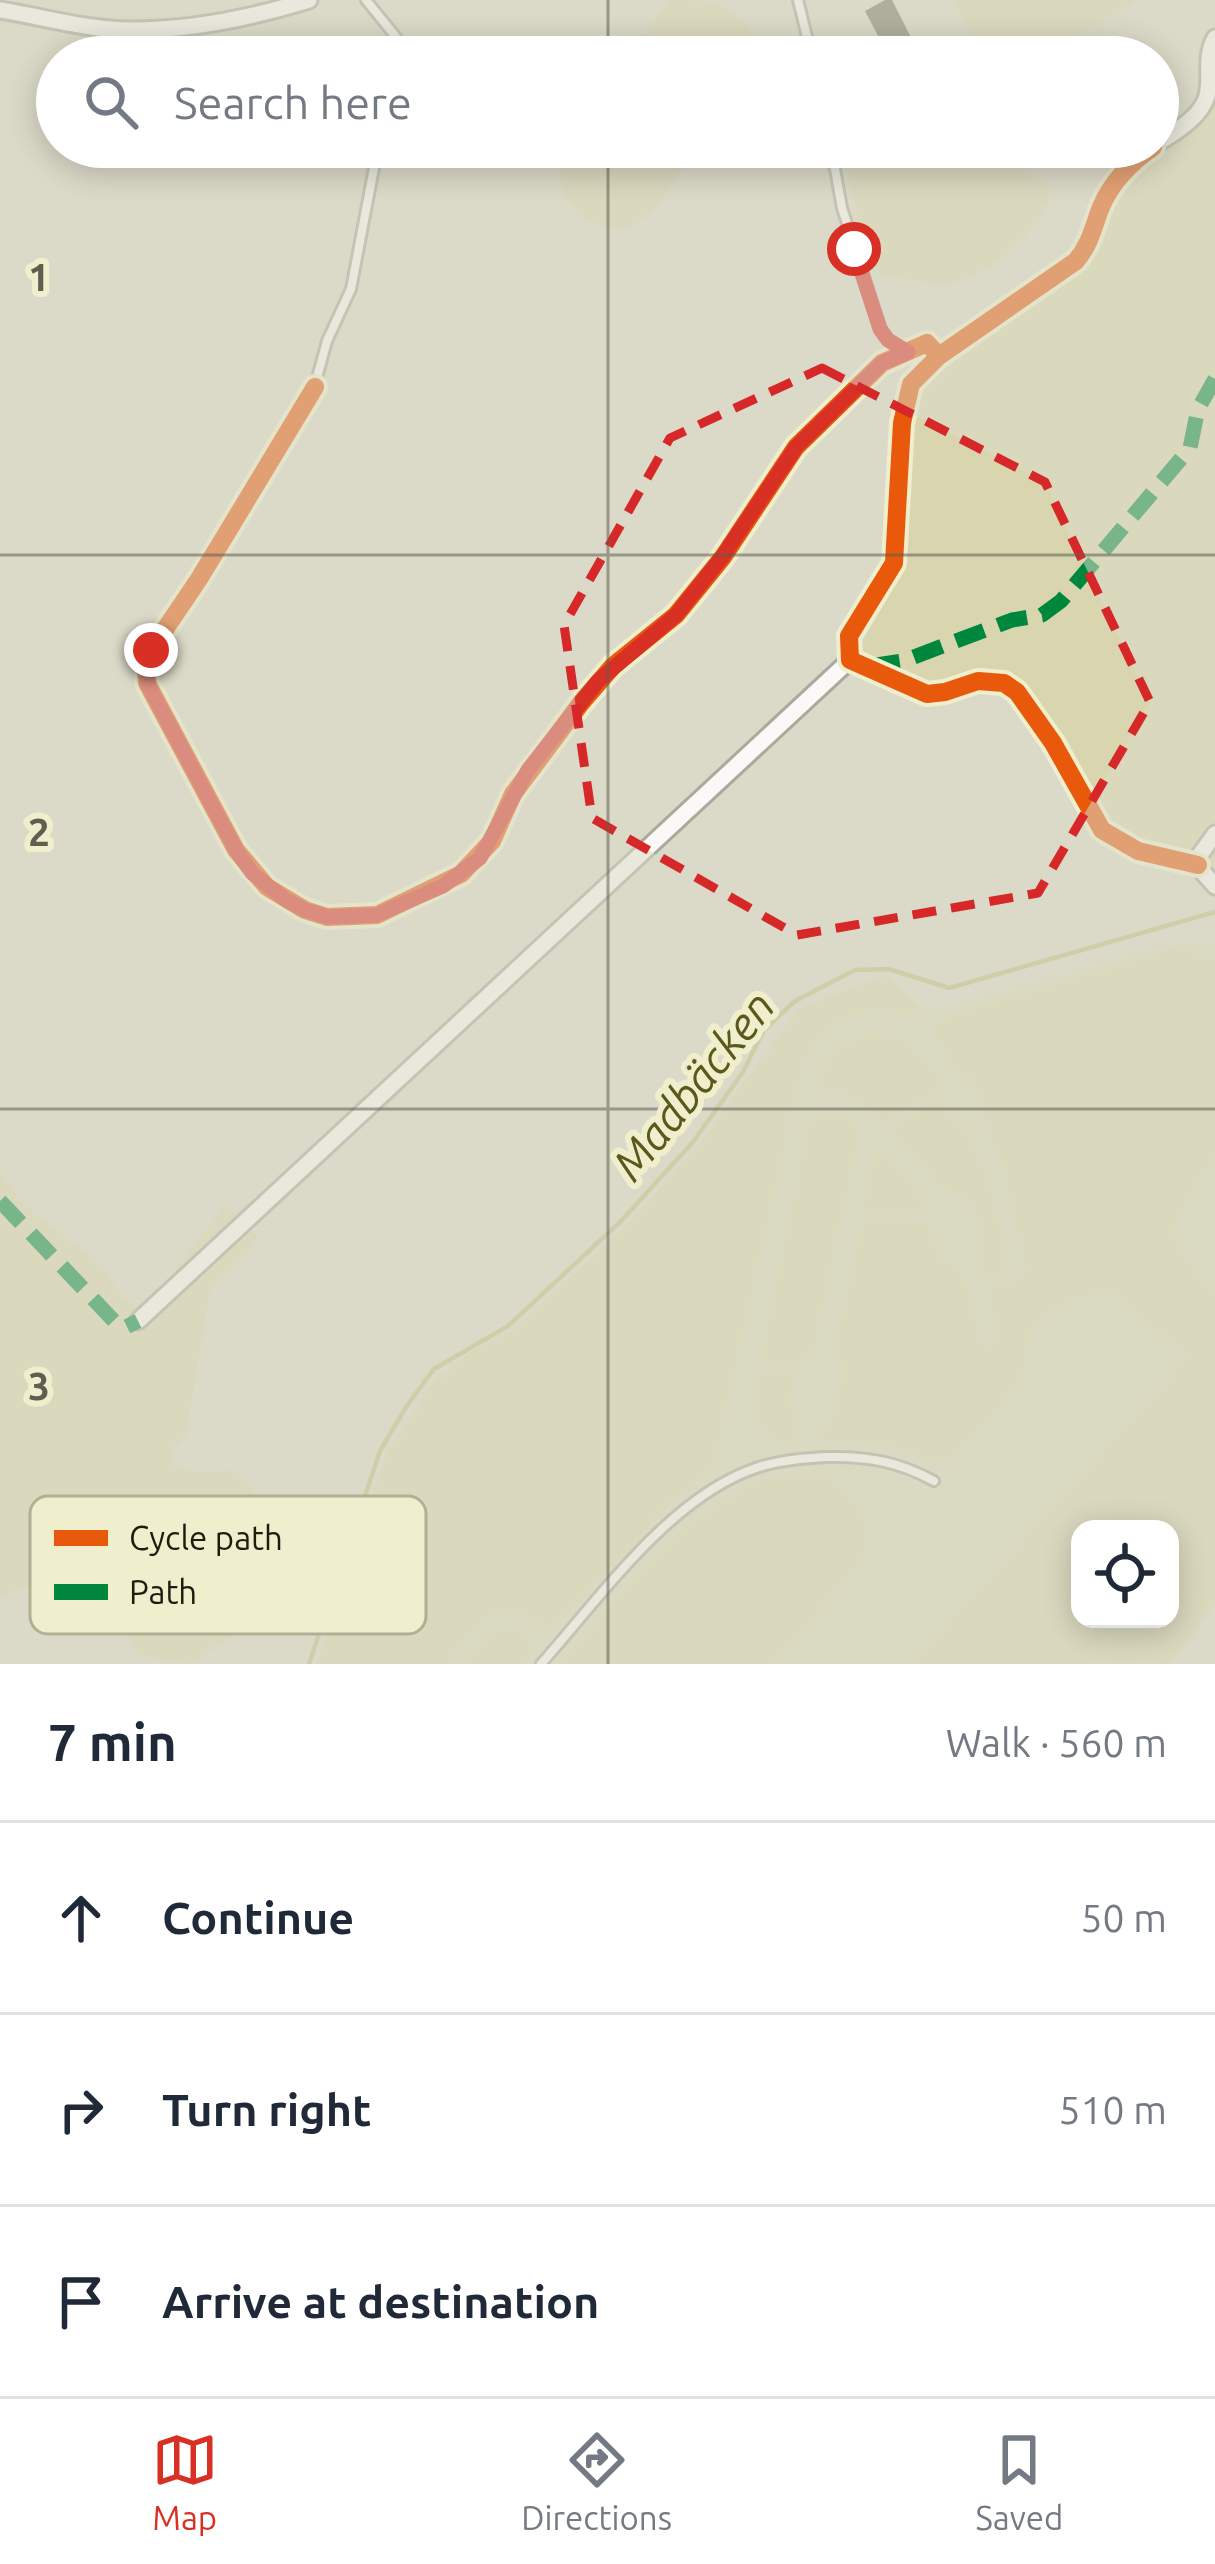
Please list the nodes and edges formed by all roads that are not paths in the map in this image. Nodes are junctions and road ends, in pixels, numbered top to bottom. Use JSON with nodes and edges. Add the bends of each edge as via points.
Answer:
{"nodes":[{"id":1,"x":309,"y":0,"type":"edge"},
{"id":2,"x":366,"y":0,"type":"edge"},
{"id":3,"x":798,"y":0,"type":"edge"},
{"id":4,"x":0,"y":10,"type":"edge"},
{"id":5,"x":396,"y":36,"type":"edge"},
{"id":6,"x":807,"y":36,"type":"edge"},
{"id":7,"x":1215,"y":38,"type":"edge"},
{"id":8,"x":1179,"y":129,"type":"edge"},
{"id":9,"x":374,"y":168,"type":"edge"},
{"id":10,"x":834,"y":168,"type":"edge"},
{"id":11,"x":1126,"y":168,"type":"edge"},
{"id":12,"x":908,"y":352,"type":"junction"},
{"id":13,"x":939,"y":356,"type":"junction"},
{"id":14,"x":315,"y":387,"type":"joint"},
{"id":15,"x":850,"y":660,"type":"junction"},
{"id":16,"x":1215,"y":834,"type":"edge"},
{"id":17,"x":1198,"y":865,"type":"junction"},
{"id":18,"x":1215,"y":886,"type":"edge"},
{"id":19,"x":138,"y":1321,"type":"dead end"},
{"id":20,"x":934,"y":1481,"type":"dead end"},
{"id":21,"x":541,"y":1664,"type":"edge"}],
"edges":[{"from":1,"to":4,"type":"street","via":[[133,30]]},
{"from":2,"to":5,"type":"lane"},
{"from":3,"to":6,"type":"lane"},
{"from":7,"to":8,"type":"street","via":[[1207,96]]},
{"from":9,"to":14,"type":"lane","via":[[351,289]]},
{"from":10,"to":12,"type":"lane","via":[[880,329]]},
{"from":11,"to":13,"type":"street","via":[[1076,261]]},
{"from":12,"to":13,"type":"street","via":[[926,344]]},
{"from":12,"to":14,"type":"street","via":[[882,363],[796,447],[676,615],[598,681],[528,770],[480,858],[443,886],[352,918],[305,910],[252,873],[147,683],[151,650]]},
{"from":13,"to":15,"type":"street","via":[[905,400],[894,563],[849,636]]},
{"from":15,"to":17,"type":"street","via":[[927,694],[1004,682],[1053,742],[1102,830],[1138,851]]},
{"from":15,"to":19,"type":"street"},
{"from":16,"to":17,"type":"street"},
{"from":17,"to":18,"type":"street"},
{"from":20,"to":21,"type":"lane","via":[[874,1458],[754,1468],[661,1531]]}]}
